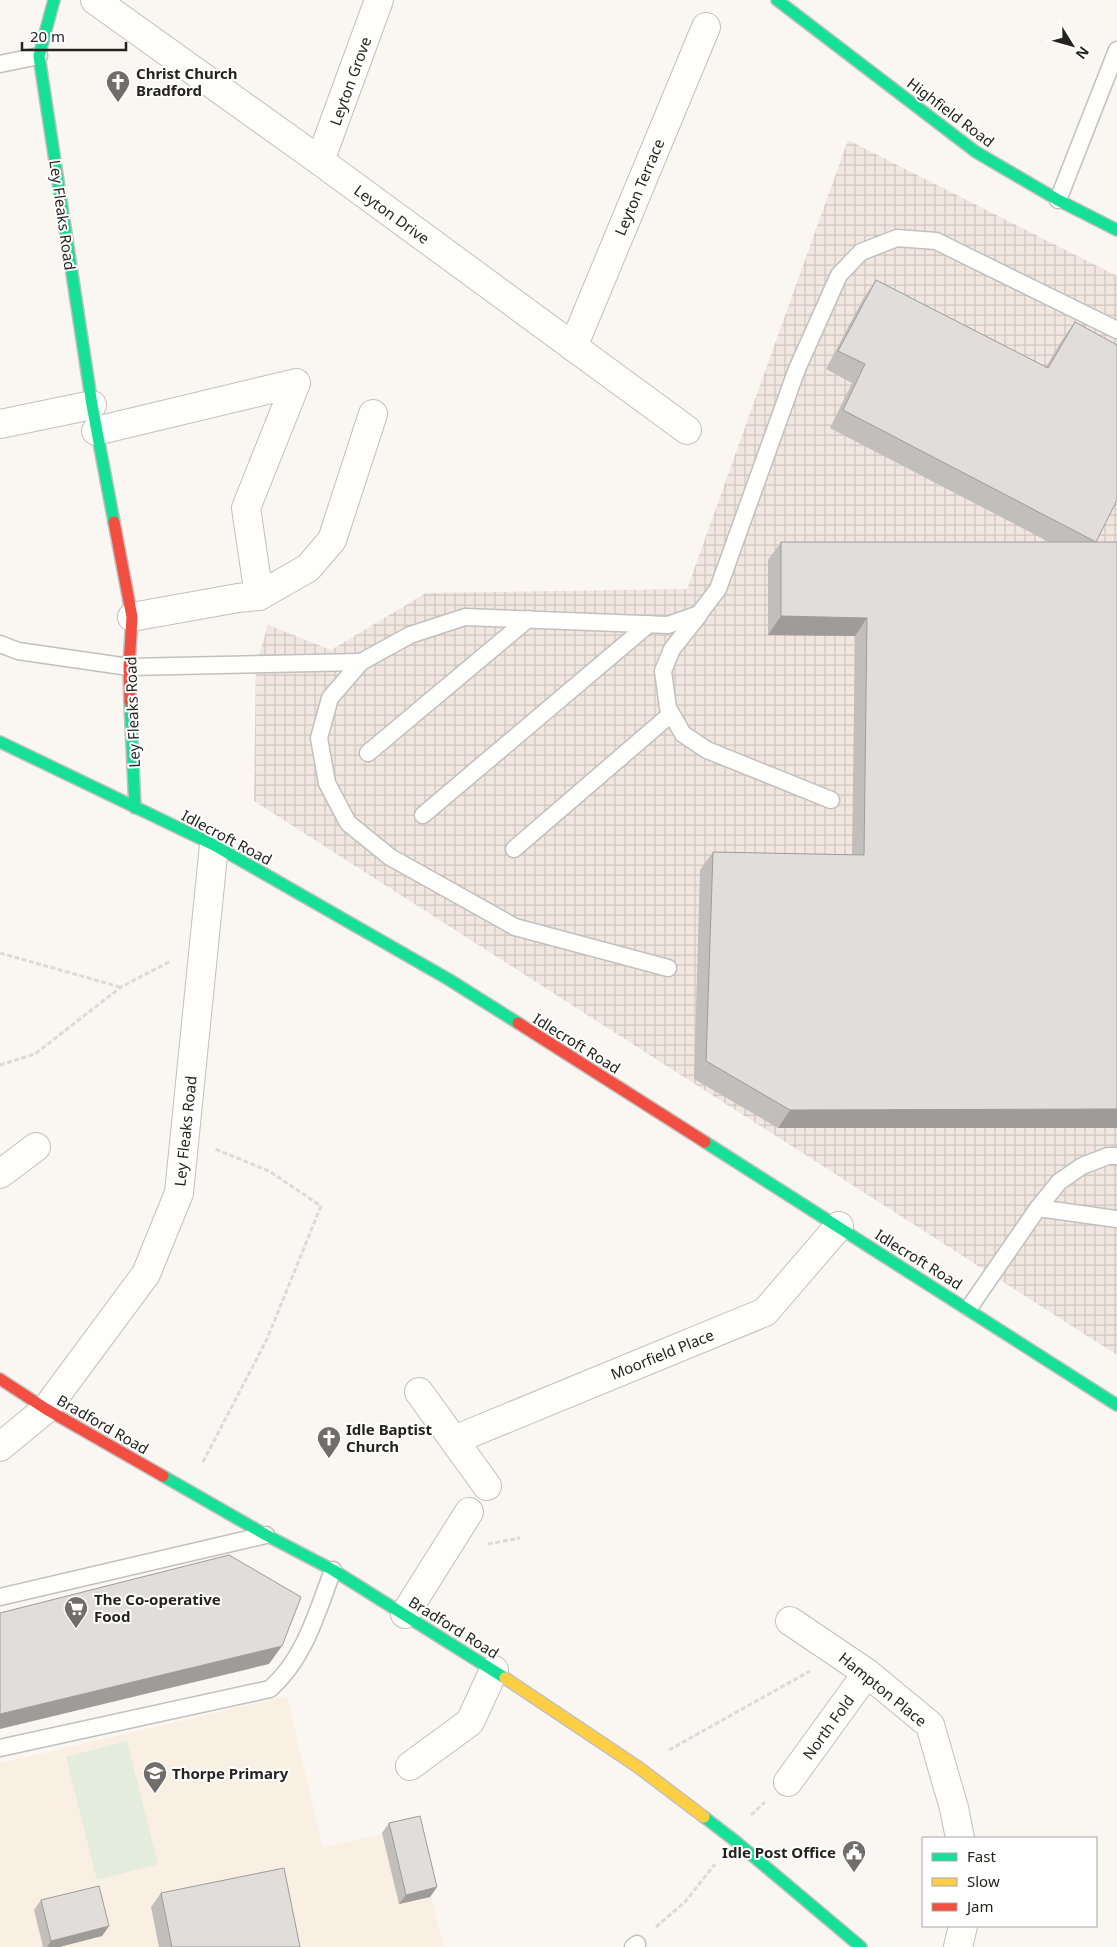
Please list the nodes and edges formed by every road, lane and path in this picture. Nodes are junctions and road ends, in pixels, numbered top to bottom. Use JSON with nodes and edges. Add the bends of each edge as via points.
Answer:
{"nodes":[{"id":1,"x":54,"y":0,"type":"edge"},
{"id":2,"x":95,"y":0,"type":"edge"},
{"id":3,"x":379,"y":0,"type":"edge"},
{"id":4,"x":777,"y":0,"type":"edge"},
{"id":5,"x":706,"y":27,"type":"dead end"},
{"id":6,"x":1117,"y":50,"type":"edge"},
{"id":7,"x":40,"y":56,"type":"junction"},
{"id":8,"x":0,"y":64,"type":"edge"},
{"id":9,"x":320,"y":162,"type":"junction"},
{"id":10,"x":1058,"y":200,"type":"junction"},
{"id":11,"x":1117,"y":230,"type":"edge"},
{"id":12,"x":1117,"y":330,"type":"edge"},
{"id":13,"x":573,"y":347,"type":"junction"},
{"id":14,"x":373,"y":414,"type":"dead end"},
{"id":15,"x":94,"y":418,"type":"junction"},
{"id":16,"x":0,"y":424,"type":"edge"},
{"id":17,"x":687,"y":430,"type":"dead end"},
{"id":18,"x":259,"y":596,"type":"junction"},
{"id":19,"x":699,"y":614,"type":"junction"},
{"id":20,"x":132,"y":617,"type":"junction"},
{"id":21,"x":528,"y":619,"type":"junction"},
{"id":22,"x":649,"y":624,"type":"junction"},
{"id":23,"x":0,"y":644,"type":"edge"},
{"id":24,"x":360,"y":662,"type":"junction"},
{"id":25,"x":130,"y":667,"type":"junction"},
{"id":26,"x":672,"y":714,"type":"junction"},
{"id":27,"x":0,"y":742,"type":"edge"},
{"id":28,"x":368,"y":753,"type":"dead end"},
{"id":29,"x":831,"y":800,"type":"dead end"},
{"id":30,"x":135,"y":808,"type":"junction"},
{"id":31,"x":423,"y":815,"type":"dead end"},
{"id":32,"x":214,"y":845,"type":"junction"},
{"id":33,"x":514,"y":849,"type":"dead end"},
{"id":34,"x":204,"y":944,"type":"junction"},
{"id":35,"x":0,"y":953,"type":"edge"},
{"id":36,"x":668,"y":968,"type":"dead end"},
{"id":37,"x":121,"y":987,"type":"junction"},
{"id":38,"x":0,"y":1066,"type":"edge"},
{"id":39,"x":184,"y":1137,"type":"junction"},
{"id":40,"x":36,"y":1147,"type":"dead end"},
{"id":41,"x":1117,"y":1156,"type":"edge"},
{"id":42,"x":0,"y":1174,"type":"edge"},
{"id":43,"x":1038,"y":1208,"type":"junction"},
{"id":44,"x":1117,"y":1219,"type":"edge"},
{"id":45,"x":839,"y":1226,"type":"junction"},
{"id":46,"x":969,"y":1308,"type":"junction"},
{"id":47,"x":0,"y":1378,"type":"edge"},
{"id":48,"x":419,"y":1392,"type":"dead end"},
{"id":49,"x":1117,"y":1405,"type":"edge"},
{"id":50,"x":46,"y":1409,"type":"junction"},
{"id":51,"x":454,"y":1440,"type":"junction"},
{"id":52,"x":0,"y":1446,"type":"edge"},
{"id":53,"x":201,"y":1465,"type":"dead end"},
{"id":54,"x":487,"y":1486,"type":"dead end"},
{"id":55,"x":469,"y":1512,"type":"dead end"},
{"id":56,"x":266,"y":1535,"type":"junction"},
{"id":57,"x":334,"y":1570,"type":"junction"},
{"id":58,"x":0,"y":1597,"type":"edge"},
{"id":59,"x":405,"y":1614,"type":"junction"},
{"id":60,"x":790,"y":1621,"type":"dead end"},
{"id":61,"x":840,"y":1654,"type":"junction"},
{"id":62,"x":494,"y":1670,"type":"junction"},
{"id":63,"x":867,"y":1673,"type":"junction"},
{"id":64,"x":0,"y":1748,"type":"edge"},
{"id":65,"x":410,"y":1766,"type":"dead end"},
{"id":66,"x":638,"y":1767,"type":"junction"},
{"id":67,"x":788,"y":1782,"type":"dead end"},
{"id":68,"x":960,"y":1837,"type":"edge"},
{"id":69,"x":734,"y":1840,"type":"junction"},
{"id":70,"x":963,"y":1927,"type":"edge"},
{"id":71,"x":635,"y":1946,"type":"edge"},
{"id":72,"x":861,"y":1947,"type":"edge"},
{"id":73,"x":958,"y":1947,"type":"edge"}],
"edges":[{"from":1,"to":7,"type":"street","name":"Ley Fleaks Road"},
{"from":2,"to":9,"type":"street","name":"Leyton Drive"},
{"from":3,"to":9,"type":"street","name":"Leyton Grove"},
{"from":4,"to":10,"type":"street","name":"Highfield Road","via":[[976,152]]},
{"from":5,"to":13,"type":"street","name":"Leyton Terrace"},
{"from":6,"to":10,"type":"lane"},
{"from":7,"to":8,"type":"lane"},
{"from":7,"to":15,"type":"street","name":"Ley Fleaks Road"},
{"from":9,"to":13,"type":"street","name":"Leyton Drive"},
{"from":10,"to":11,"type":"street","name":"Highfield Road"},
{"from":12,"to":19,"type":"lane","via":[[936,240],[897,238],[861,252],[839,275],[801,360],[718,589]]},
{"from":13,"to":17,"type":"street","name":"Leyton Drive"},
{"from":14,"to":18,"type":"street","via":[[332,540],[308,568]]},
{"from":15,"to":16,"type":"street"},
{"from":15,"to":18,"type":"street","via":[[296,383],[246,508]]},
{"from":15,"to":20,"type":"street","name":"Ley Fleaks Road"},
{"from":18,"to":20,"type":"street"},
{"from":19,"to":22,"type":"lane","via":[[668,625]]},
{"from":19,"to":26,"type":"lane","via":[[672,648],[662,671],[668,708]]},
{"from":20,"to":25,"type":"street","name":"Ley Fleaks Road"},
{"from":21,"to":22,"type":"lane"},
{"from":21,"to":24,"type":"lane","via":[[465,617],[410,634]]},
{"from":21,"to":28,"type":"lane"},
{"from":22,"to":31,"type":"lane"},
{"from":23,"to":25,"type":"lane","via":[[18,651]]},
{"from":24,"to":25,"type":"lane"},
{"from":24,"to":36,"type":"lane","via":[[330,698],[319,738],[327,783],[348,823],[390,857],[515,927]]},
{"from":25,"to":30,"type":"street","name":"Ley Fleaks Road"},
{"from":26,"to":29,"type":"lane","via":[[682,734],[707,750]]},
{"from":26,"to":33,"type":"lane"},
{"from":27,"to":30,"type":"street","name":"Idlecroft Road"},
{"from":30,"to":32,"type":"street","name":"Idlecroft Road"},
{"from":32,"to":34,"type":"street","name":"Ley Fleaks Road"},
{"from":32,"to":45,"type":"street","name":"Idlecroft Road","via":[[448,979]]},
{"from":34,"to":37,"type":"path"},
{"from":34,"to":39,"type":"street","name":"Ley Fleaks Road"},
{"from":35,"to":37,"type":"path"},
{"from":37,"to":38,"type":"path","via":[[35,1054]]},
{"from":39,"to":50,"type":"street","name":"Ley Fleaks Road","via":[[179,1193],[146,1274]]},
{"from":39,"to":53,"type":"path","via":[[269,1171],[321,1206],[267,1340]]},
{"from":40,"to":42,"type":"street"},
{"from":41,"to":43,"type":"lane","via":[[1082,1166],[1059,1182]]},
{"from":43,"to":44,"type":"lane"},
{"from":43,"to":46,"type":"lane"},
{"from":45,"to":46,"type":"street","name":"Idlecroft Road"},
{"from":45,"to":51,"type":"street","name":"Moorfield Place","via":[[765,1312]]},
{"from":46,"to":49,"type":"street","name":"Idlecroft Road"},
{"from":47,"to":50,"type":"street","name":"Bradford Road"},
{"from":48,"to":51,"type":"street"},
{"from":50,"to":52,"type":"street","name":"Ley Fleaks Road"},
{"from":50,"to":56,"type":"street","name":"Bradford Road"},
{"from":51,"to":54,"type":"street"},
{"from":55,"to":59,"type":"street"},
{"from":56,"to":57,"type":"street","name":"Bradford Road"},
{"from":56,"to":58,"type":"lane"},
{"from":57,"to":59,"type":"street","name":"Bradford Road"},
{"from":57,"to":64,"type":"lane","via":[[303,1648],[284,1676],[270,1689]]},
{"from":59,"to":62,"type":"street","name":"Bradford Road"},
{"from":60,"to":61,"type":"street","name":"Hampton Place"},
{"from":61,"to":63,"type":"street","name":"Hampton Place"},
{"from":61,"to":66,"type":"path"},
{"from":62,"to":65,"type":"street","via":[[470,1722]]},
{"from":62,"to":66,"type":"street","name":"Bradford Road"},
{"from":63,"to":67,"type":"street","name":"North Fold"},
{"from":63,"to":68,"type":"street","name":"Hampton Place","via":[[930,1724]]},
{"from":66,"to":69,"type":"street","name":"Bradford Road"},
{"from":69,"to":71,"type":"path","via":[[685,1902]]},
{"from":69,"to":72,"type":"street","name":"Bradford Road"},
{"from":70,"to":73,"type":"street"}]}
